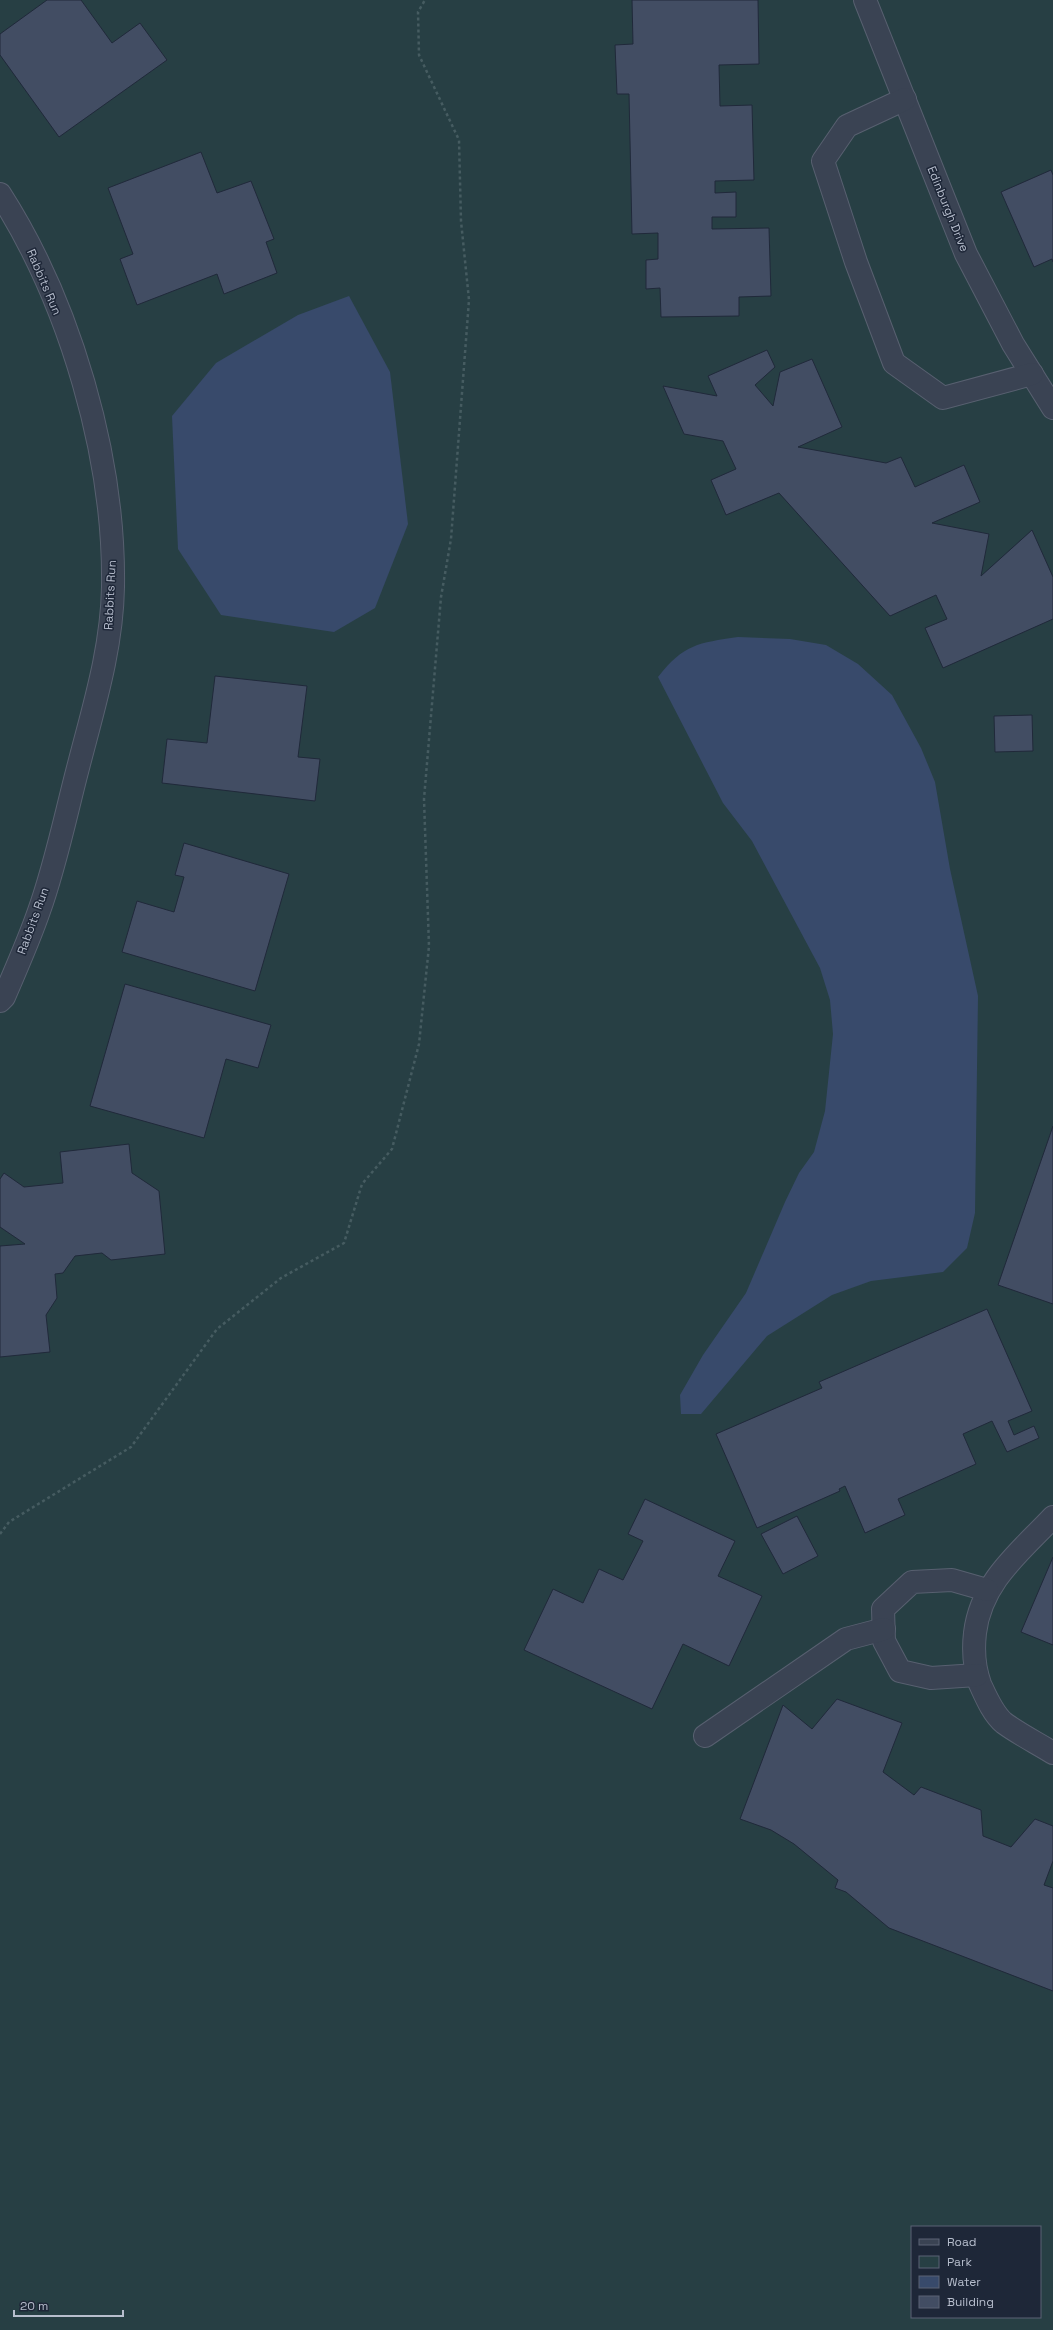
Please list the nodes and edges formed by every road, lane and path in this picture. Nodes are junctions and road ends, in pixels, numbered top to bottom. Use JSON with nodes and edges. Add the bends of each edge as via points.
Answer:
{"nodes":[{"id":1,"x":425,"y":0,"type":"edge"},
{"id":2,"x":865,"y":0,"type":"edge"},
{"id":3,"x":905,"y":99,"type":"junction"},
{"id":4,"x":0,"y":194,"type":"edge"},
{"id":5,"x":1032,"y":374,"type":"junction"},
{"id":6,"x":1053,"y":408,"type":"edge"},
{"id":7,"x":0,"y":1001,"type":"edge"},
{"id":8,"x":1053,"y":1517,"type":"edge"},
{"id":9,"x":0,"y":1534,"type":"edge"},
{"id":10,"x":987,"y":1590,"type":"junction"},
{"id":11,"x":884,"y":1629,"type":"junction"},
{"id":12,"x":977,"y":1675,"type":"junction"},
{"id":13,"x":705,"y":1736,"type":"dead end"},
{"id":14,"x":1053,"y":1753,"type":"edge"}],
"edges":[{"from":1,"to":9,"type":"path","via":[[418,12],[419,55],[459,140],[461,221],[469,300],[451,539],[441,597],[424,799],[429,946],[419,1044],[392,1149],[362,1184],[344,1243],[281,1278],[217,1330],[131,1447],[9,1522]]},
{"from":2,"to":3,"type":"street","name":"Edinburgh Drive"},
{"from":3,"to":5,"type":"street","name":"Edinburgh Drive","via":[[966,254],[1013,344]]},
{"from":3,"to":5,"type":"street","via":[[847,126],[823,161],[856,262],[894,364],[943,398]]},
{"from":4,"to":7,"type":"street","name":"Rabbits Run","via":[[46,279],[78,367],[102,460],[112,537],[113,589],[105,666],[40,911],[4,997]]},
{"from":5,"to":6,"type":"street","name":"Edinburgh Drive"},
{"from":8,"to":10,"type":"street"},
{"from":10,"to":11,"type":"street","via":[[952,1580],[912,1582],[883,1609]]},
{"from":10,"to":12,"type":"street","via":[[977,1615],[974,1635],[973,1649]]},
{"from":11,"to":12,"type":"street","via":[[884,1641],[900,1671],[931,1678]]},
{"from":11,"to":13,"type":"street","via":[[846,1639]]},
{"from":12,"to":14,"type":"street","via":[[987,1700],[1003,1722]]}]}
